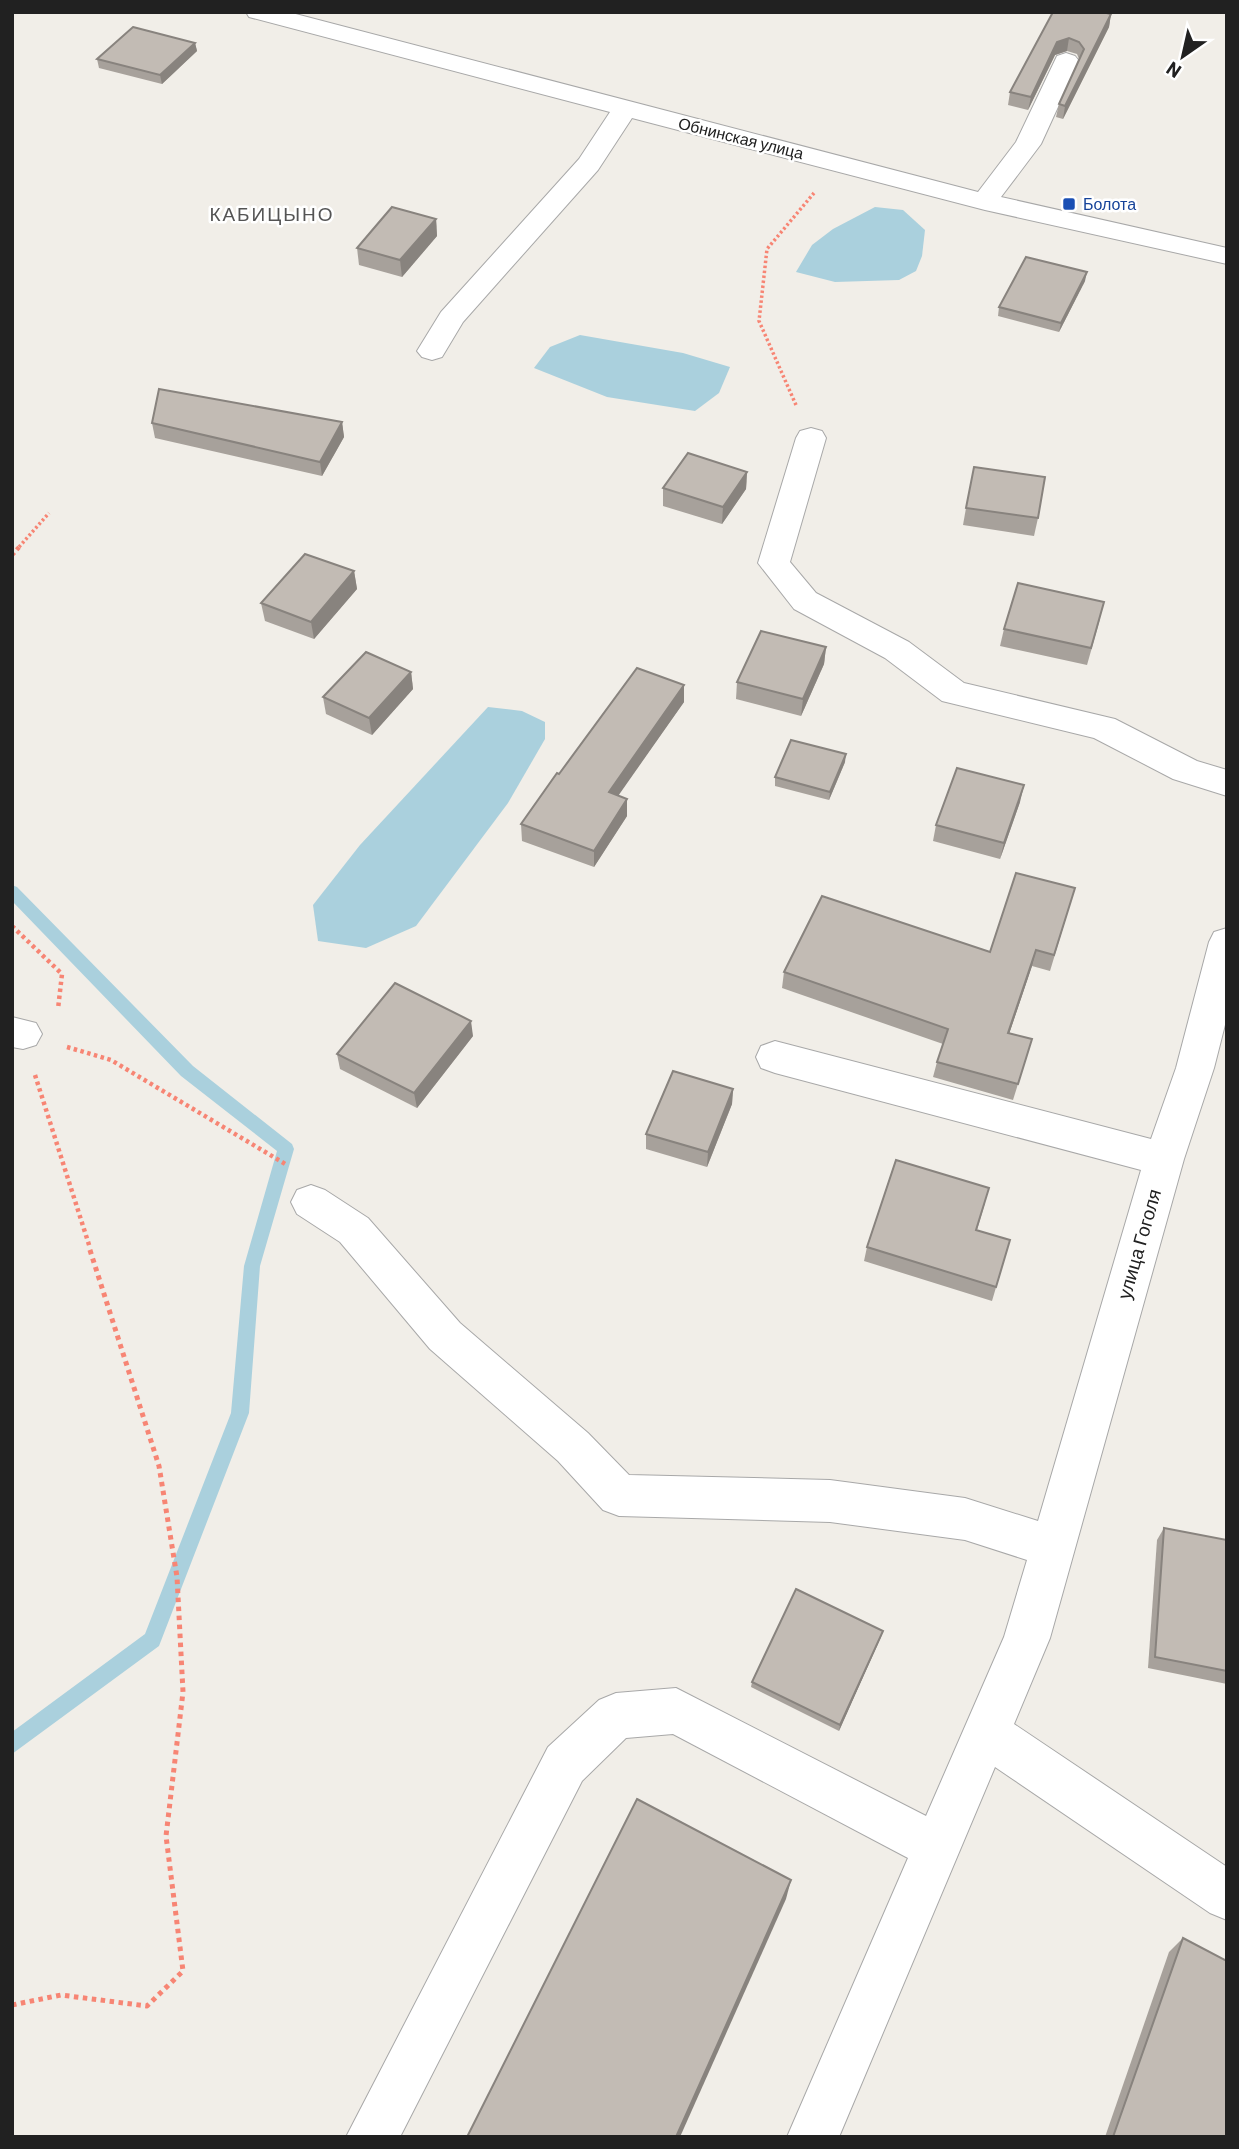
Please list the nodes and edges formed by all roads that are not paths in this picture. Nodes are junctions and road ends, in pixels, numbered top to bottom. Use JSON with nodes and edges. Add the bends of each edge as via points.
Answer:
{"nodes":[{"id":1,"x":258,"y":12,"type":"edge"},
{"id":2,"x":364,"y":12,"type":"edge"},
{"id":3,"x":340,"y":32,"type":"junction"},
{"id":4,"x":1066,"y":61,"type":"dead end"},
{"id":5,"x":625,"y":109,"type":"junction"},
{"id":6,"x":985,"y":202,"type":"junction"},
{"id":7,"x":1227,"y":256,"type":"edge"},
{"id":8,"x":432,"y":351,"type":"dead end"},
{"id":9,"x":810,"y":438,"type":"road end"},
{"id":10,"x":1227,"y":783,"type":"edge"},
{"id":11,"x":1227,"y":942,"type":"edge"},
{"id":12,"x":775,"y":1056,"type":"dead end"},
{"id":13,"x":1164,"y":1160,"type":"junction"},
{"id":14,"x":312,"y":1202,"type":"dead end"},
{"id":15,"x":1052,"y":1547,"type":"junction"},
{"id":16,"x":986,"y":1732,"type":"junction"},
{"id":17,"x":936,"y":1847,"type":"junction"},
{"id":18,"x":1227,"y":1896,"type":"edge"},
{"id":19,"x":372,"y":2137,"type":"edge"},
{"id":20,"x":813,"y":2137,"type":"edge"}],
"edges":[{"from":1,"to":3,"type":"street","name":"Обнинская улица"},
{"from":2,"to":3,"type":"street"},
{"from":3,"to":5,"type":"street","name":"Обнинская улица"},
{"from":4,"to":6,"type":"street","via":[[1028,144]]},
{"from":5,"to":6,"type":"street","name":"Обнинская улица"},
{"from":5,"to":8,"type":"street","via":[[589,164],[451,318]]},
{"from":6,"to":7,"type":"street","name":"Обнинская улица"},
{"from":9,"to":10,"type":"street","via":[[774,563],[805,601],[897,650],[954,693],[1103,728],[1185,770]]},
{"from":11,"to":13,"type":"street","name":"улица Гоголя","via":[[1195,1068]]},
{"from":12,"to":13,"type":"street"},
{"from":13,"to":15,"type":"street","name":"улица Гоголя"},
{"from":14,"to":15,"type":"street","via":[[354,1230],[445,1336],[573,1447],[619,1495],[830,1501],[965,1519]]},
{"from":15,"to":16,"type":"street","name":"улица Гоголя","via":[[1027,1638]]},
{"from":16,"to":17,"type":"street","name":"улица Гоголя"},
{"from":16,"to":18,"type":"street"},
{"from":17,"to":19,"type":"street","via":[[676,1711],[616,1716],[565,1764]]},
{"from":17,"to":20,"type":"street","name":"улица Гоголя"}]}
